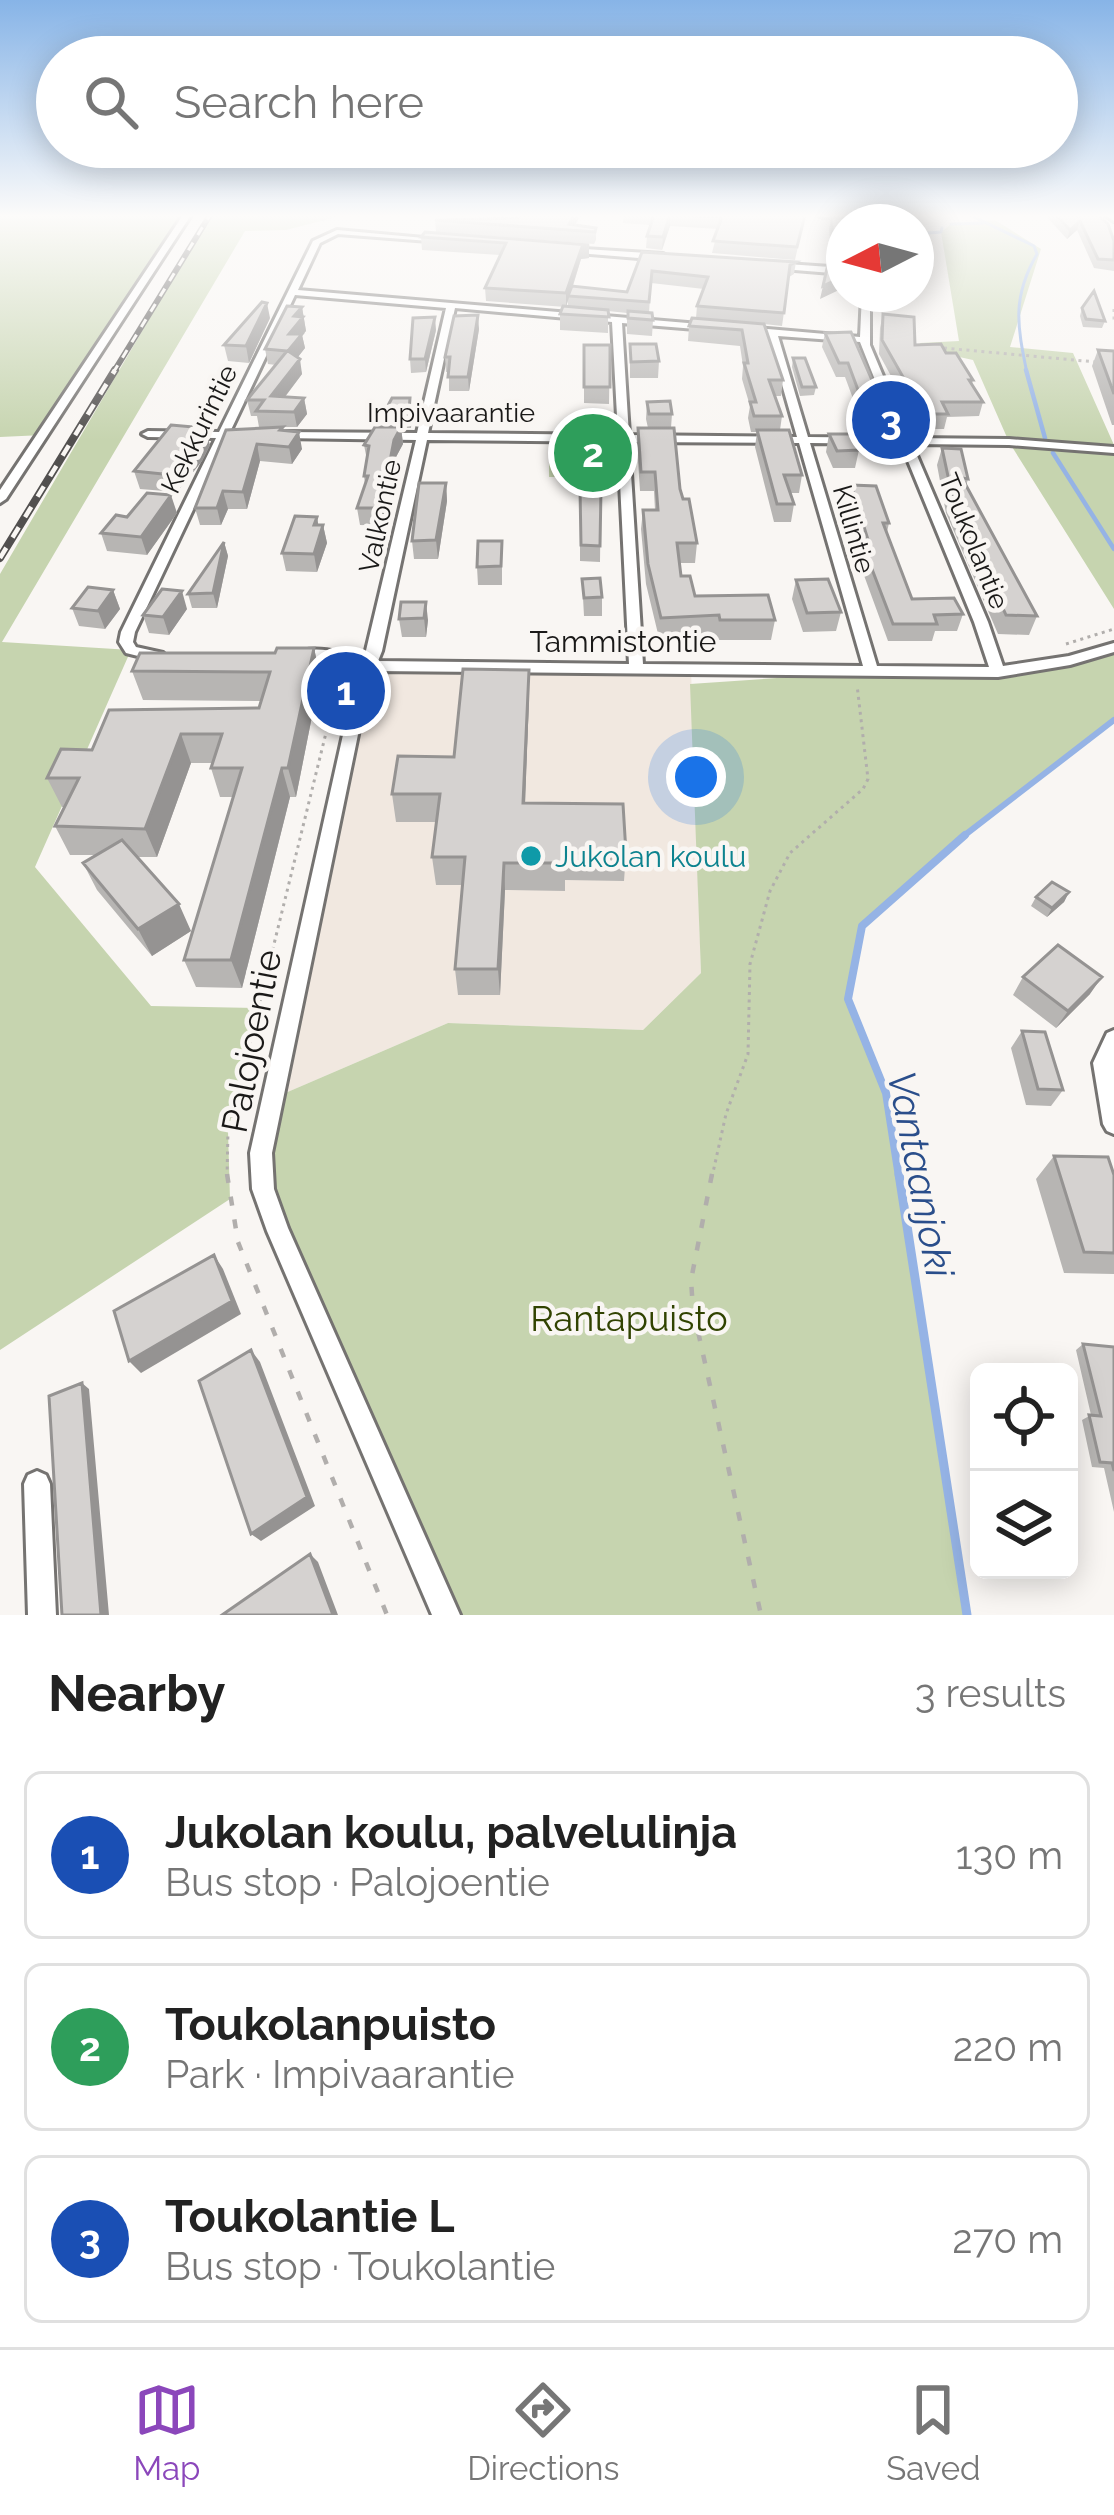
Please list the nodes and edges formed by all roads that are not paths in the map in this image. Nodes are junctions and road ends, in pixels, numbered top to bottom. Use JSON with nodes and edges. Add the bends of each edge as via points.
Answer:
{"nodes":[{"id":1,"x":138,"y":290,"type":"edge"},
{"id":2,"x":292,"y":292,"type":"joint"},
{"id":3,"x":451,"y":305,"type":"junction"},
{"id":4,"x":866,"y":312,"type":"edge"},
{"id":5,"x":617,"y":319,"type":"junction"},
{"id":6,"x":772,"y":332,"type":"junction"},
{"id":7,"x":865,"y":340,"type":"junction"},
{"id":8,"x":148,"y":434,"type":"dead end"},
{"id":9,"x":223,"y":435,"type":"junction"},
{"id":10,"x":246,"y":435,"type":"edge"},
{"id":11,"x":268,"y":435,"type":"edge"},
{"id":12,"x":422,"y":436,"type":"junction"},
{"id":13,"x":622,"y":437,"type":"junction"},
{"id":14,"x":803,"y":440,"type":"junction"},
{"id":15,"x":908,"y":441,"type":"junction"},
{"id":16,"x":1114,"y":450,"type":"edge"},
{"id":17,"x":0,"y":500,"type":"edge"},
{"id":18,"x":1114,"y":647,"type":"edge"},
{"id":19,"x":290,"y":655,"type":"edge"},
{"id":20,"x":170,"y":656,"type":"edge"},
{"id":21,"x":359,"y":662,"type":"junction"},
{"id":22,"x":636,"y":668,"type":"junction"},
{"id":23,"x":863,"y":670,"type":"junction"},
{"id":24,"x":998,"y":672,"type":"junction"},
{"id":25,"x":1114,"y":1039,"type":"edge"},
{"id":26,"x":1114,"y":1124,"type":"edge"},
{"id":27,"x":37,"y":1484,"type":"dead end"},
{"id":28,"x":42,"y":1615,"type":"edge"},
{"id":29,"x":446,"y":1615,"type":"edge"}],
"edges":[{"from":1,"to":17,"type":"street"},
{"from":2,"to":3,"type":"street"},
{"from":2,"to":9,"type":"street","name":"Kekkurintie"},
{"from":3,"to":5,"type":"street"},
{"from":3,"to":12,"type":"street","name":"Valkontie"},
{"from":4,"to":7,"type":"street","name":"Toukolantie"},
{"from":5,"to":6,"type":"street"},
{"from":5,"to":13,"type":"street"},
{"from":6,"to":7,"type":"street"},
{"from":6,"to":14,"type":"street","name":"Killintie"},
{"from":7,"to":15,"type":"street","name":"Toukolantie"},
{"from":8,"to":9,"type":"street"},
{"from":9,"to":10,"type":"street"},
{"from":9,"to":20,"type":"street","name":"Kekkurintie","via":[[128,632],[131,650]]},
{"from":11,"to":12,"type":"street","name":"Impivaarantie"},
{"from":12,"to":13,"type":"street","name":"Impivaarantie"},
{"from":12,"to":21,"type":"street","name":"Valkontie"},
{"from":13,"to":14,"type":"street","name":"Impivaarantie"},
{"from":13,"to":22,"type":"street"},
{"from":14,"to":15,"type":"street","name":"Impivaarantie"},
{"from":14,"to":23,"type":"street","name":"Killintie"},
{"from":15,"to":16,"type":"street","name":"Impivaarantie"},
{"from":15,"to":24,"type":"street","name":"Toukolantie"},
{"from":18,"to":24,"type":"street","name":"Tammistontie"},
{"from":19,"to":21,"type":"street","name":"Tammistontie"},
{"from":21,"to":22,"type":"street","name":"Tammistontie"},
{"from":21,"to":29,"type":"street","name":"Palojoentie","via":[[357,704],[269,1100],[263,1190]]},
{"from":22,"to":23,"type":"street","name":"Tammistontie"},
{"from":23,"to":24,"type":"street","name":"Tammistontie"},
{"from":25,"to":26,"type":"street","via":[[1103,1064]]},
{"from":27,"to":28,"type":"street"}]}
